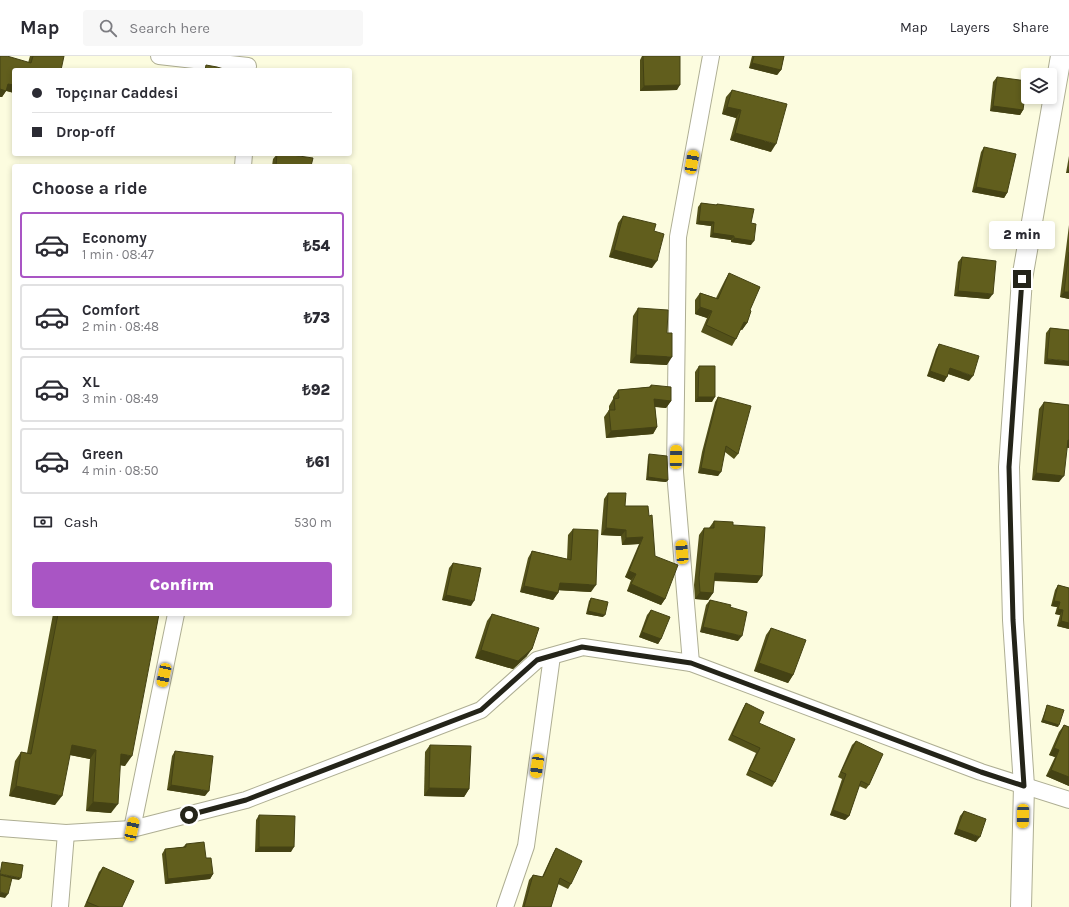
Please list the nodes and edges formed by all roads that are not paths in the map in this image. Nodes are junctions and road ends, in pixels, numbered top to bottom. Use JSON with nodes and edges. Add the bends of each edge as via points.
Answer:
{"nodes":[{"id":1,"x":159,"y":56,"type":"edge"},
{"id":2,"x":711,"y":56,"type":"edge"},
{"id":3,"x":1061,"y":56,"type":"edge"},
{"id":4,"x":248,"y":64,"type":"edge"},
{"id":5,"x":176,"y":616,"type":"edge"},
{"id":6,"x":552,"y":656,"type":"junction"},
{"id":7,"x":691,"y":663,"type":"junction"},
{"id":8,"x":1024,"y":786,"type":"junction"},
{"id":9,"x":1069,"y":800,"type":"edge"},
{"id":10,"x":0,"y":828,"type":"edge"},
{"id":11,"x":132,"y":829,"type":"junction"},
{"id":12,"x":66,"y":833,"type":"junction"},
{"id":13,"x":60,"y":907,"type":"edge"},
{"id":14,"x":505,"y":907,"type":"edge"},
{"id":15,"x":1021,"y":907,"type":"edge"}],
"edges":[{"from":1,"to":4,"type":"street"},
{"from":2,"to":7,"type":"street","via":[[678,237],[675,472]]},
{"from":3,"to":8,"type":"street","via":[[1022,279],[1009,467],[1013,620]]},
{"from":5,"to":11,"type":"street"},
{"from":6,"to":7,"type":"street","via":[[582,647]]},
{"from":6,"to":11,"type":"street","via":[[537,660],[481,710],[246,800]]},
{"from":6,"to":14,"type":"street","via":[[526,846]]},
{"from":7,"to":8,"type":"street"},
{"from":8,"to":9,"type":"street"},
{"from":8,"to":15,"type":"street"},
{"from":10,"to":12,"type":"street"},
{"from":11,"to":12,"type":"street"},
{"from":12,"to":13,"type":"street"}]}
